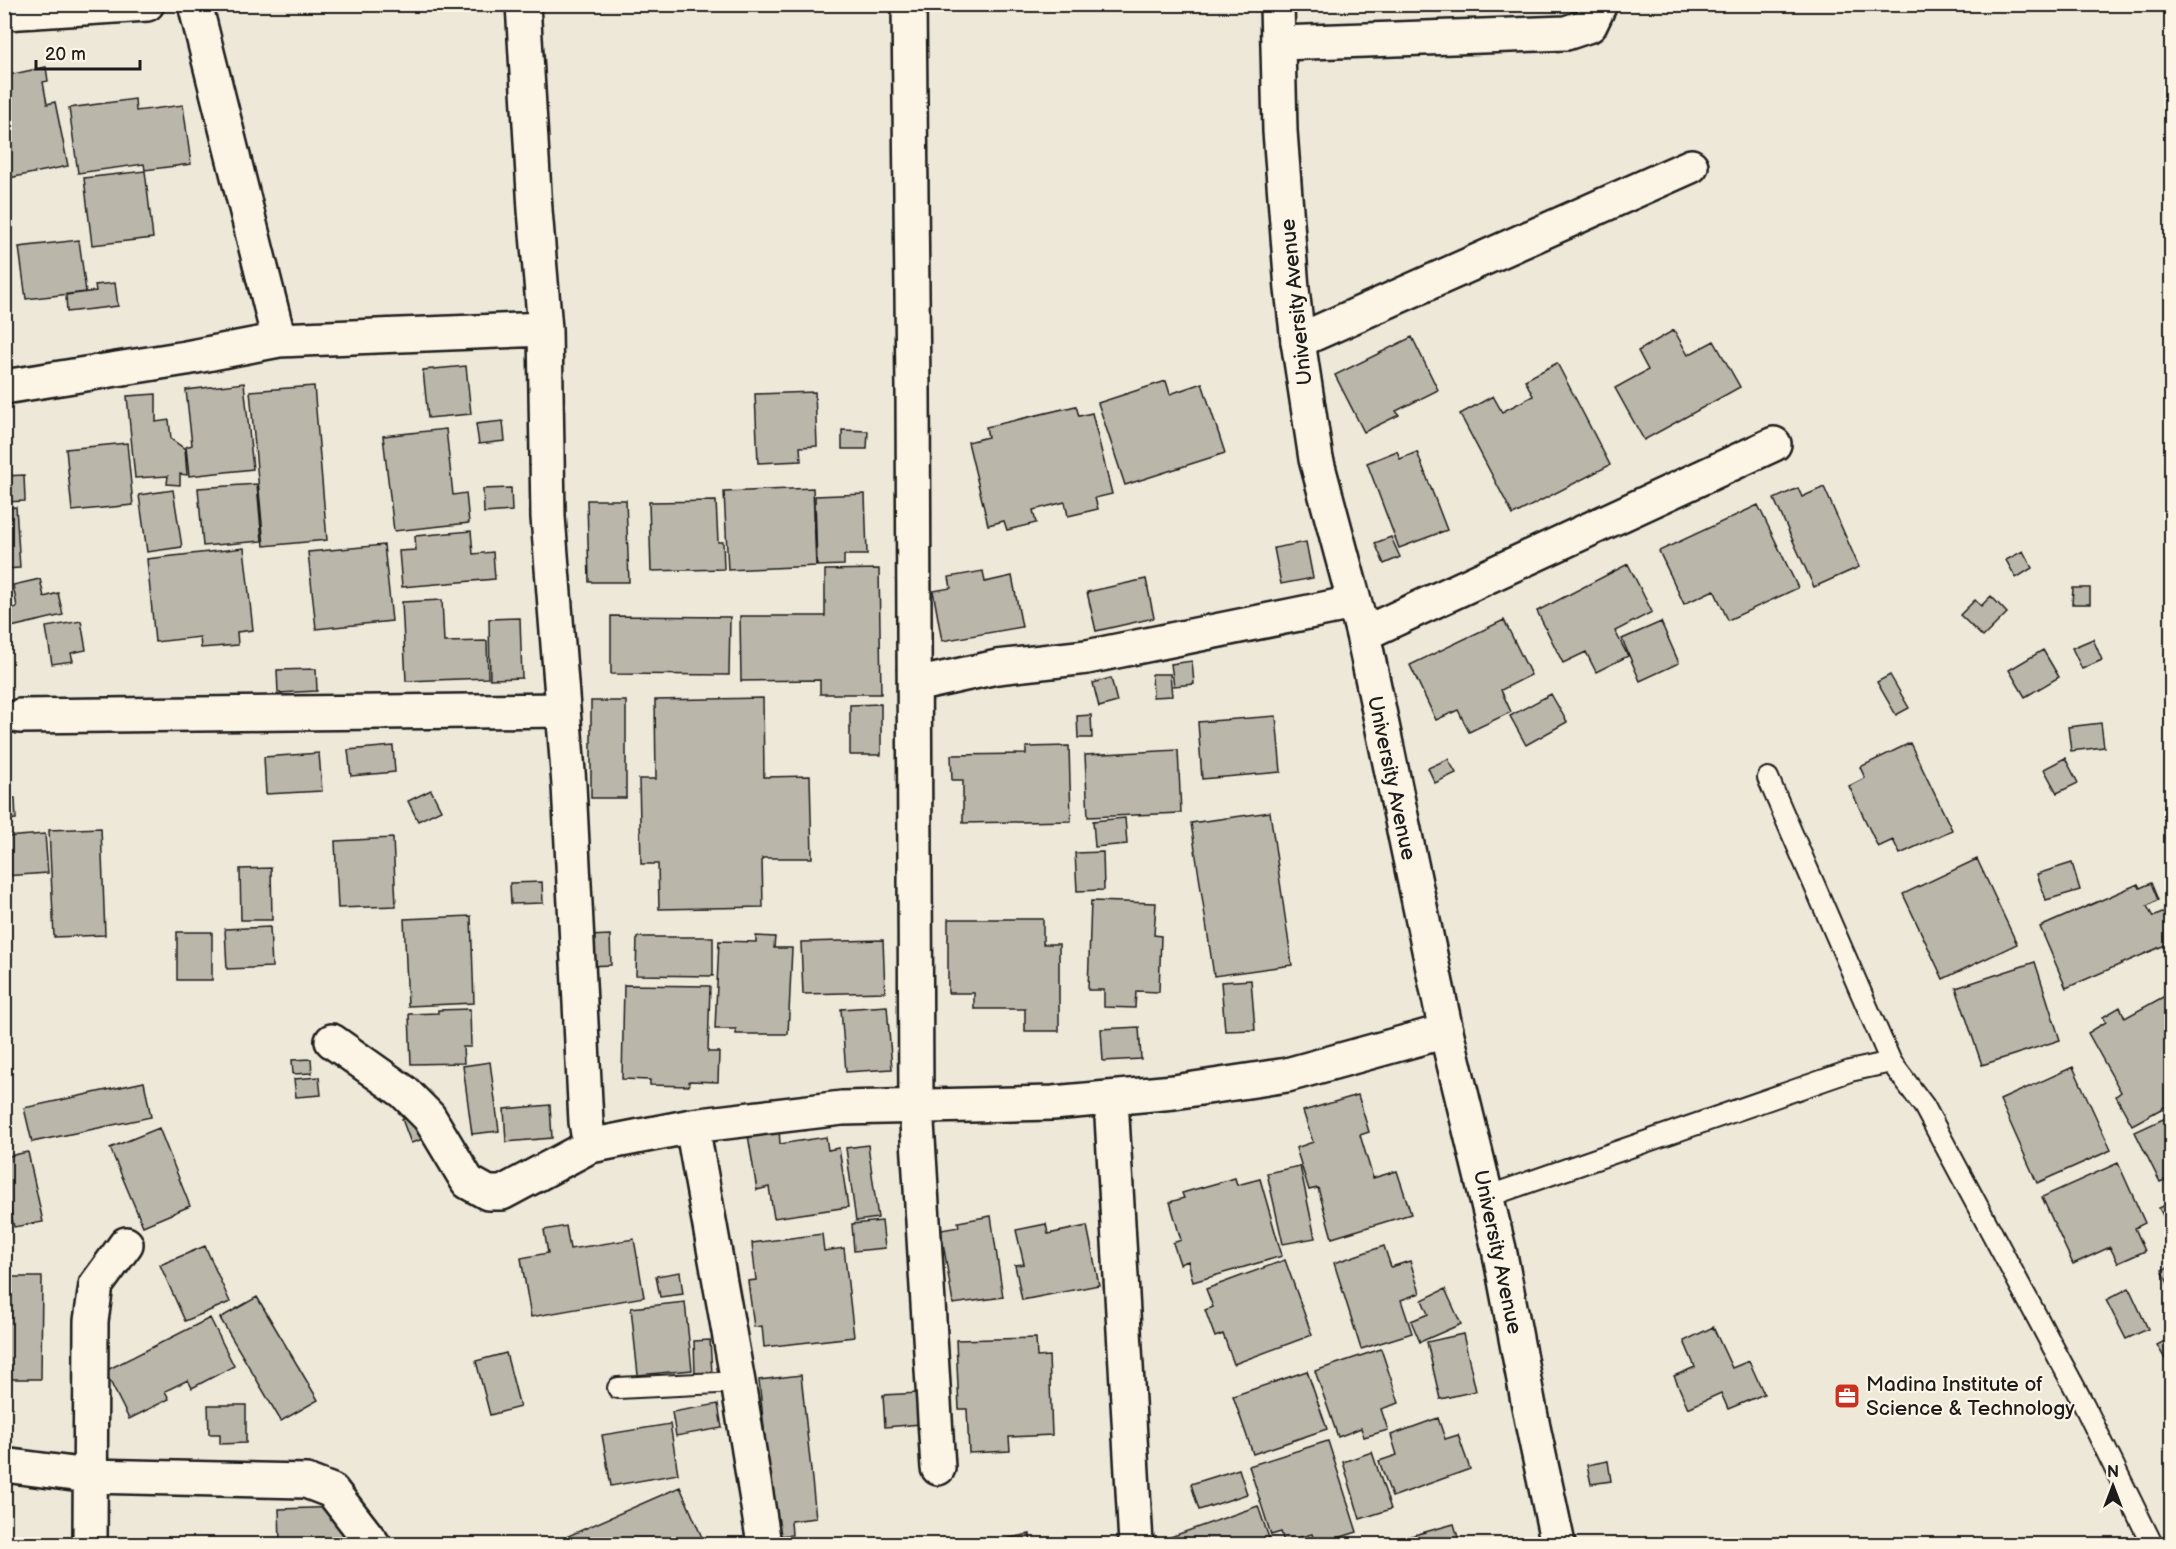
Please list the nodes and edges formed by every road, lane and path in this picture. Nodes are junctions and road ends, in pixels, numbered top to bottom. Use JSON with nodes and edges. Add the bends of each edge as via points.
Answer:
{"nodes":[{"id":1,"x":147,"y":4,"type":"edge"},
{"id":2,"x":195,"y":4,"type":"edge"},
{"id":3,"x":523,"y":4,"type":"edge"},
{"id":4,"x":909,"y":4,"type":"edge"},
{"id":5,"x":1277,"y":4,"type":"edge"},
{"id":6,"x":1600,"y":4,"type":"edge"},
{"id":7,"x":4,"y":13,"type":"edge"},
{"id":8,"x":1279,"y":43,"type":"junction"},
{"id":9,"x":1691,"y":166,"type":"dead end"},
{"id":10,"x":545,"y":329,"type":"junction"},
{"id":11,"x":279,"y":339,"type":"junction"},
{"id":12,"x":1298,"y":341,"type":"junction"},
{"id":13,"x":4,"y":387,"type":"edge"},
{"id":14,"x":1774,"y":444,"type":"dead end"},
{"id":15,"x":1353,"y":603,"type":"junction"},
{"id":16,"x":1363,"y":634,"type":"junction"},
{"id":17,"x":915,"y":685,"type":"junction"},
{"id":18,"x":564,"y":710,"type":"junction"},
{"id":19,"x":21,"y":716,"type":"dead end"},
{"id":20,"x":1768,"y":778,"type":"dead end"},
{"id":21,"x":1446,"y":1031,"type":"junction"},
{"id":22,"x":333,"y":1041,"type":"dead end"},
{"id":23,"x":1891,"y":1062,"type":"junction"},
{"id":24,"x":1111,"y":1099,"type":"junction"},
{"id":25,"x":916,"y":1106,"type":"junction"},
{"id":26,"x":692,"y":1126,"type":"junction"},
{"id":27,"x":590,"y":1146,"type":"junction"},
{"id":28,"x":1486,"y":1197,"type":"junction"},
{"id":29,"x":126,"y":1244,"type":"dead end"},
{"id":30,"x":738,"y":1382,"type":"junction"},
{"id":31,"x":618,"y":1388,"type":"dead end"},
{"id":32,"x":4,"y":1465,"type":"edge"},
{"id":33,"x":938,"y":1468,"type":"dead end"},
{"id":34,"x":89,"y":1476,"type":"junction"},
{"id":35,"x":90,"y":1545,"type":"edge"},
{"id":36,"x":373,"y":1545,"type":"edge"},
{"id":37,"x":764,"y":1545,"type":"edge"},
{"id":38,"x":1136,"y":1545,"type":"edge"},
{"id":39,"x":1558,"y":1545,"type":"edge"},
{"id":40,"x":2152,"y":1545,"type":"edge"}],
"edges":[{"from":1,"to":7,"type":"street"},
{"from":2,"to":11,"type":"street"},
{"from":3,"to":10,"type":"street"},
{"from":4,"to":17,"type":"street"},
{"from":5,"to":8,"type":"street","name":"University Avenue"},
{"from":6,"to":8,"type":"street","via":[[1590,25],[1566,33]]},
{"from":8,"to":12,"type":"street","name":"University Avenue","via":[[1280,131]]},
{"from":9,"to":12,"type":"street"},
{"from":10,"to":11,"type":"street"},
{"from":10,"to":18,"type":"street","via":[[548,517]]},
{"from":11,"to":13,"type":"street"},
{"from":12,"to":15,"type":"street","name":"University Avenue","via":[[1316,459]]},
{"from":14,"to":16,"type":"street"},
{"from":15,"to":16,"type":"street","name":"University Avenue"},
{"from":15,"to":17,"type":"street","via":[[1087,657],[997,667]]},
{"from":16,"to":21,"type":"street","name":"University Avenue"},
{"from":17,"to":25,"type":"street"},
{"from":18,"to":19,"type":"street"},
{"from":18,"to":27,"type":"street"},
{"from":20,"to":23,"type":"lane"},
{"from":21,"to":24,"type":"street","via":[[1287,1075]]},
{"from":21,"to":28,"type":"street","name":"University Avenue"},
{"from":22,"to":27,"type":"street","via":[[404,1092],[429,1117],[468,1182],[488,1192],[502,1192]]},
{"from":23,"to":28,"type":"lane","via":[[1850,1071]]},
{"from":23,"to":40,"type":"lane","via":[[1924,1106],[2084,1405]]},
{"from":24,"to":25,"type":"street"},
{"from":24,"to":38,"type":"street"},
{"from":25,"to":26,"type":"street","via":[[842,1108]]},
{"from":25,"to":33,"type":"street"},
{"from":26,"to":27,"type":"street"},
{"from":26,"to":30,"type":"street"},
{"from":28,"to":39,"type":"street","name":"University Avenue"},
{"from":29,"to":34,"type":"street","via":[[96,1285],[91,1321]]},
{"from":30,"to":31,"type":"lane"},
{"from":30,"to":37,"type":"street"},
{"from":32,"to":34,"type":"street"},
{"from":34,"to":35,"type":"street"},
{"from":34,"to":36,"type":"street","via":[[306,1481],[333,1491]]}]}
